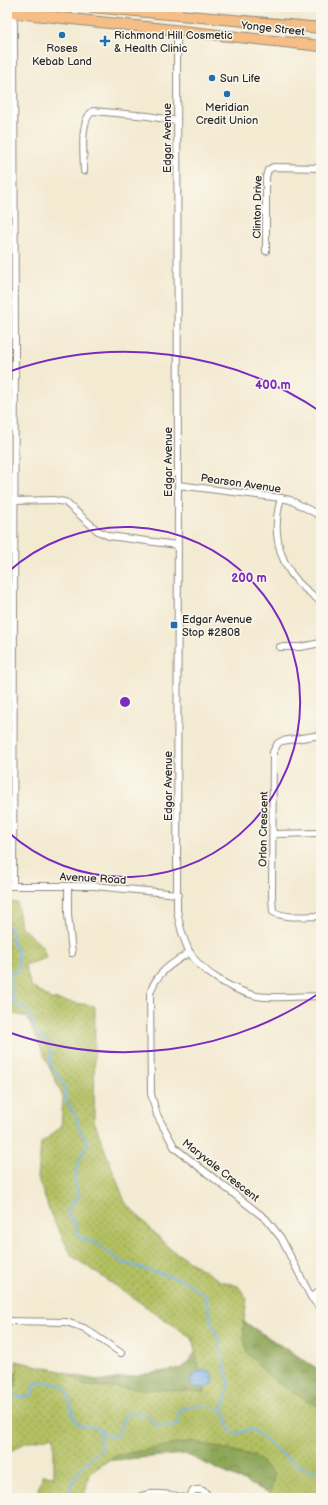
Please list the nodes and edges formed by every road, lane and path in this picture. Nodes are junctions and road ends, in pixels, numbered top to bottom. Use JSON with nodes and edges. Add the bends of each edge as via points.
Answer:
{"nodes":[{"id":1,"x":92,"y":7,"type":"edge"},
{"id":2,"x":11,"y":10,"type":"edge"},
{"id":3,"x":179,"y":11,"type":"edge"},
{"id":4,"x":321,"y":28,"type":"edge"},
{"id":5,"x":177,"y":30,"type":"junction"},
{"id":6,"x":321,"y":46,"type":"edge"},
{"id":7,"x":177,"y":121,"type":"junction"},
{"id":8,"x":321,"y":168,"type":"edge"},
{"id":9,"x":84,"y":171,"type":"dead end"},
{"id":10,"x":266,"y":252,"type":"dead end"},
{"id":11,"x":178,"y":485,"type":"junction"},
{"id":12,"x":281,"y":498,"type":"junction"},
{"id":13,"x":14,"y":501,"type":"junction"},
{"id":14,"x":321,"y":516,"type":"edge"},
{"id":15,"x":177,"y":545,"type":"junction"},
{"id":16,"x":321,"y":603,"type":"edge"},
{"id":17,"x":321,"y":643,"type":"edge"},
{"id":18,"x":280,"y":647,"type":"dead end"},
{"id":19,"x":321,"y":735,"type":"edge"},
{"id":20,"x":321,"y":833,"type":"edge"},
{"id":21,"x":273,"y":834,"type":"junction"},
{"id":22,"x":10,"y":886,"type":"edge"},
{"id":23,"x":68,"y":886,"type":"junction"},
{"id":24,"x":178,"y":894,"type":"junction"},
{"id":25,"x":321,"y":916,"type":"edge"},
{"id":26,"x":190,"y":952,"type":"junction"},
{"id":27,"x":72,"y":953,"type":"dead end"},
{"id":28,"x":321,"y":996,"type":"edge"},
{"id":29,"x":321,"y":1289,"type":"edge"},
{"id":30,"x":311,"y":1297,"type":"junction"},
{"id":31,"x":321,"y":1309,"type":"edge"},
{"id":32,"x":7,"y":1321,"type":"edge"},
{"id":33,"x":120,"y":1353,"type":"dead end"},
{"id":34,"x":138,"y":1498,"type":"edge"},
{"id":35,"x":184,"y":1498,"type":"edge"},
{"id":36,"x":189,"y":1498,"type":"edge"},
{"id":37,"x":209,"y":1498,"type":"edge"}],
"edges":[{"from":1,"to":3,"type":"main road","name":"Yonge Street"},
{"from":2,"to":5,"type":"main road","name":"Yonge Street"},
{"from":2,"to":13,"type":"street"},
{"from":3,"to":4,"type":"main road","name":"Yonge Street"},
{"from":5,"to":6,"type":"main road","name":"Yonge Street"},
{"from":5,"to":7,"type":"street","name":"Edgar Avenue"},
{"from":7,"to":9,"type":"street","via":[[93,110],[84,123]]},
{"from":7,"to":11,"type":"street","name":"Edgar Avenue"},
{"from":8,"to":10,"type":"street","name":"Clinton Drive","via":[[272,167],[268,170]]},
{"from":11,"to":12,"type":"street","name":"Pearson Avenue"},
{"from":11,"to":15,"type":"street","name":"Edgar Avenue"},
{"from":12,"to":14,"type":"street","name":"Pearson Avenue"},
{"from":12,"to":16,"type":"street","via":[[276,535],[281,557],[299,584]]},
{"from":13,"to":15,"type":"street","via":[[65,502],[98,531],[109,536]]},
{"from":13,"to":22,"type":"street"},
{"from":15,"to":24,"type":"street","name":"Edgar Avenue"},
{"from":17,"to":18,"type":"street"},
{"from":19,"to":21,"type":"street","name":"Orlon Crescent","via":[[282,741],[275,748]]},
{"from":20,"to":21,"type":"street"},
{"from":21,"to":25,"type":"street","name":"Orlon Crescent","via":[[274,912],[287,916]]},
{"from":22,"to":23,"type":"street","name":"Avenue Road"},
{"from":23,"to":24,"type":"street","name":"Avenue Road"},
{"from":23,"to":27,"type":"street","via":[[68,920]]},
{"from":24,"to":26,"type":"street","name":"Edgar Avenue","via":[[180,927]]},
{"from":26,"to":28,"type":"street","via":[[208,971],[230,987],[258,996]]},
{"from":26,"to":30,"type":"street","name":"Maryvale Crescent","via":[[170,966],[152,984],[150,1086],[157,1115],[176,1148],[258,1211],[275,1229]]},
{"from":29,"to":30,"type":"street"},
{"from":30,"to":31,"type":"street","name":"Maryvale Crescent"},
{"from":32,"to":33,"type":"street","via":[[66,1322],[84,1328]]},
{"from":34,"to":35,"type":"street","via":[[143,1495],[155,1495]]},
{"from":36,"to":37,"type":"street","via":[[193,1491],[199,1489]]}]}
